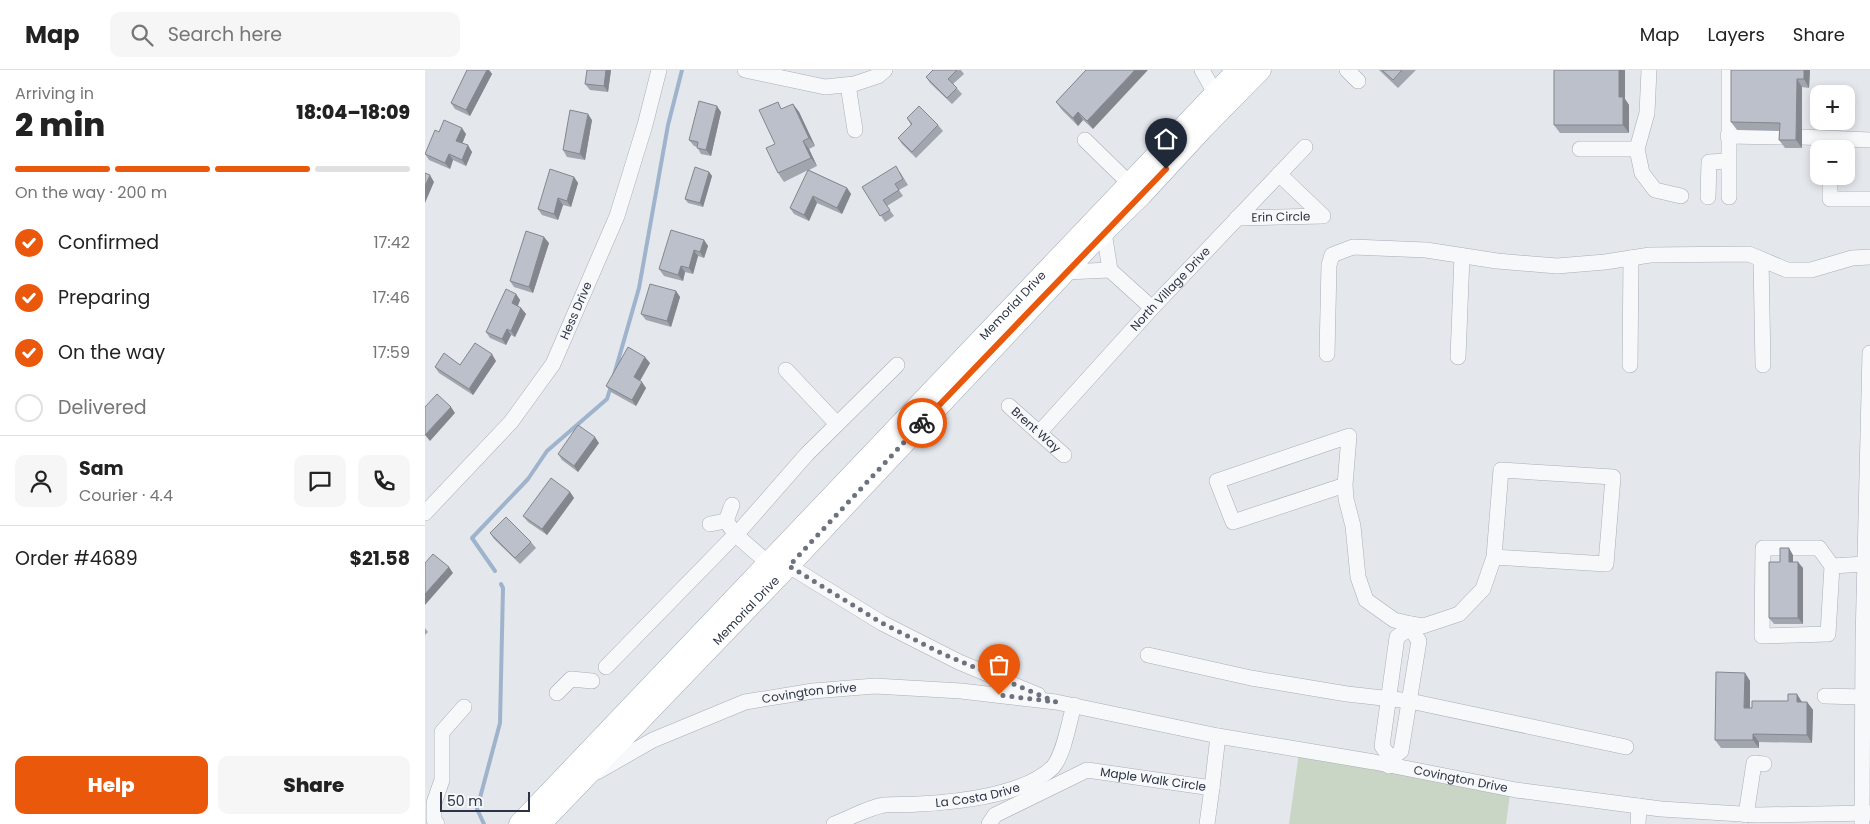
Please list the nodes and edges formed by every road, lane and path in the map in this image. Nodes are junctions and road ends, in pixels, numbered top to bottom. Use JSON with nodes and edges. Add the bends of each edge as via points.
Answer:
{"nodes":[{"id":1,"x":659,"y":70,"type":"edge"},
{"id":2,"x":745,"y":70,"type":"edge"},
{"id":3,"x":885,"y":70,"type":"edge"},
{"id":4,"x":1203,"y":70,"type":"edge"},
{"id":5,"x":1237,"y":70,"type":"edge"},
{"id":6,"x":1261,"y":70,"type":"edge"},
{"id":7,"x":1347,"y":70,"type":"edge"},
{"id":8,"x":1649,"y":70,"type":"edge"},
{"id":9,"x":1729,"y":70,"type":"edge"},
{"id":10,"x":1358,"y":81,"type":"dead end"},
{"id":11,"x":848,"y":85,"type":"junction"},
{"id":12,"x":1215,"y":93,"type":"junction"},
{"id":13,"x":855,"y":130,"type":"dead end"},
{"id":14,"x":1729,"y":136,"type":"junction"},
{"id":15,"x":1785,"y":137,"type":"edge"},
{"id":16,"x":1802,"y":137,"type":"dead end"},
{"id":17,"x":1085,"y":140,"type":"dead end"},
{"id":18,"x":1870,"y":140,"type":"edge"},
{"id":19,"x":1305,"y":147,"type":"dead end"},
{"id":20,"x":1580,"y":149,"type":"dead end"},
{"id":21,"x":1637,"y":149,"type":"junction"},
{"id":22,"x":1729,"y":161,"type":"junction"},
{"id":23,"x":1279,"y":174,"type":"junction"},
{"id":24,"x":1129,"y":183,"type":"junction"},
{"id":25,"x":1830,"y":185,"type":"edge"},
{"id":26,"x":1681,"y":196,"type":"dead end"},
{"id":27,"x":1708,"y":197,"type":"dead end"},
{"id":28,"x":1729,"y":197,"type":"dead end"},
{"id":29,"x":1870,"y":199,"type":"edge"},
{"id":30,"x":1237,"y":218,"type":"junction"},
{"id":31,"x":1104,"y":232,"type":"junction"},
{"id":32,"x":1462,"y":256,"type":"junction"},
{"id":33,"x":1870,"y":257,"type":"edge"},
{"id":34,"x":1631,"y":258,"type":"junction"},
{"id":35,"x":1761,"y":259,"type":"junction"},
{"id":36,"x":1110,"y":270,"type":"junction"},
{"id":37,"x":1066,"y":272,"type":"junction"},
{"id":38,"x":1152,"y":308,"type":"junction"},
{"id":39,"x":1870,"y":353,"type":"edge"},
{"id":40,"x":1327,"y":354,"type":"dead end"},
{"id":41,"x":1458,"y":357,"type":"dead end"},
{"id":42,"x":897,"y":365,"type":"dead end"},
{"id":43,"x":1630,"y":365,"type":"dead end"},
{"id":44,"x":1763,"y":365,"type":"dead end"},
{"id":45,"x":786,"y":370,"type":"dead end"},
{"id":46,"x":1009,"y":406,"type":"dead end"},
{"id":47,"x":837,"y":424,"type":"junction"},
{"id":48,"x":1039,"y":433,"type":"junction"},
{"id":49,"x":1869,"y":450,"type":"edge"},
{"id":50,"x":1064,"y":455,"type":"dead end"},
{"id":51,"x":1345,"y":485,"type":"junction"},
{"id":52,"x":732,"y":505,"type":"dead end"},
{"id":53,"x":425,"y":513,"type":"edge"},
{"id":54,"x":726,"y":521,"type":"junction"},
{"id":55,"x":710,"y":524,"type":"dead end"},
{"id":56,"x":736,"y":534,"type":"junction"},
{"id":57,"x":1868,"y":534,"type":"edge"},
{"id":58,"x":1494,"y":557,"type":"junction"},
{"id":59,"x":767,"y":563,"type":"junction"},
{"id":60,"x":1865,"y":564,"type":"junction"},
{"id":61,"x":789,"y":566,"type":"junction"},
{"id":62,"x":1831,"y":566,"type":"junction"},
{"id":63,"x":1411,"y":626,"type":"junction"},
{"id":64,"x":1148,"y":655,"type":"dead end"},
{"id":65,"x":606,"y":667,"type":"dead end"},
{"id":66,"x":592,"y":682,"type":"dead end"},
{"id":67,"x":557,"y":694,"type":"dead end"},
{"id":68,"x":1825,"y":696,"type":"dead end"},
{"id":69,"x":1863,"y":697,"type":"junction"},
{"id":70,"x":1389,"y":698,"type":"junction"},
{"id":71,"x":1410,"y":701,"type":"junction"},
{"id":72,"x":1056,"y":702,"type":"junction"},
{"id":73,"x":1074,"y":706,"type":"junction"},
{"id":74,"x":464,"y":707,"type":"dead end"},
{"id":75,"x":1866,"y":722,"type":"edge"},
{"id":76,"x":1384,"y":732,"type":"junction"},
{"id":77,"x":1404,"y":735,"type":"junction"},
{"id":78,"x":1218,"y":736,"type":"junction"},
{"id":79,"x":1626,"y":747,"type":"dead end"},
{"id":80,"x":1390,"y":762,"type":"junction"},
{"id":81,"x":1764,"y":764,"type":"dead end"},
{"id":82,"x":581,"y":781,"type":"junction"},
{"id":83,"x":1212,"y":788,"type":"junction"},
{"id":84,"x":1639,"y":806,"type":"junction"},
{"id":85,"x":1746,"y":815,"type":"junction"},
{"id":86,"x":1865,"y":817,"type":"edge"},
{"id":87,"x":857,"y":819,"type":"edge"},
{"id":88,"x":1775,"y":820,"type":"edge"},
{"id":89,"x":437,"y":824,"type":"edge"},
{"id":90,"x":519,"y":824,"type":"edge"},
{"id":91,"x":541,"y":824,"type":"edge"},
{"id":92,"x":834,"y":824,"type":"edge"},
{"id":93,"x":989,"y":824,"type":"edge"},
{"id":94,"x":1207,"y":824,"type":"edge"},
{"id":95,"x":1638,"y":824,"type":"edge"}],
"edges":[{"from":1,"to":53,"type":"street","name":"Hess Drive","via":[[617,216],[553,364],[511,422]]},
{"from":2,"to":11,"type":"street","via":[[825,87]]},
{"from":3,"to":11,"type":"street","via":[[878,76]]},
{"from":4,"to":12,"type":"street"},
{"from":5,"to":12,"type":"main road","name":"Memorial Drive"},
{"from":6,"to":31,"type":"main road","name":"Memorial Drive"},
{"from":7,"to":10,"type":"street"},
{"from":8,"to":21,"type":"street","via":[[1647,113]]},
{"from":9,"to":14,"type":"street"},
{"from":11,"to":13,"type":"street"},
{"from":12,"to":24,"type":"main road","name":"Memorial Drive"},
{"from":14,"to":15,"type":"street"},
{"from":14,"to":22,"type":"street"},
{"from":16,"to":18,"type":"street"},
{"from":17,"to":24,"type":"street"},
{"from":19,"to":23,"type":"street","name":"North Village Drive"},
{"from":20,"to":21,"type":"street"},
{"from":21,"to":26,"type":"street","via":[[1642,173],[1655,190]]},
{"from":22,"to":27,"type":"street","via":[[1702,161]]},
{"from":22,"to":28,"type":"street"},
{"from":23,"to":30,"type":"street","name":"North Village Drive"},
{"from":23,"to":30,"type":"street","name":"Erin Circle","via":[[1323,216]]},
{"from":24,"to":59,"type":"main road","name":"Memorial Drive"},
{"from":25,"to":29,"type":"street","via":[[1830,199]]},
{"from":30,"to":38,"type":"street","name":"North Village Drive"},
{"from":31,"to":36,"type":"street"},
{"from":31,"to":37,"type":"main road","name":"Memorial Drive"},
{"from":32,"to":34,"type":"street","via":[[1557,266]]},
{"from":32,"to":40,"type":"street","via":[[1426,250],[1353,247],[1332,255]]},
{"from":32,"to":41,"type":"street"},
{"from":33,"to":35,"type":"street","via":[[1852,258],[1811,270],[1787,270]]},
{"from":34,"to":35,"type":"street","via":[[1749,254]]},
{"from":34,"to":43,"type":"street"},
{"from":35,"to":44,"type":"street"},
{"from":36,"to":37,"type":"street"},
{"from":36,"to":38,"type":"street"},
{"from":37,"to":61,"type":"main road","name":"Memorial Drive"},
{"from":38,"to":48,"type":"street","name":"North Village Drive"},
{"from":39,"to":49,"type":"street"},
{"from":42,"to":47,"type":"street"},
{"from":45,"to":47,"type":"street"},
{"from":46,"to":48,"type":"street","name":"Brent Way"},
{"from":47,"to":56,"type":"street"},
{"from":48,"to":50,"type":"street","name":"Brent Way"},
{"from":49,"to":57,"type":"street"},
{"from":51,"to":51,"type":"street","via":[[1349,436],[1217,481],[1233,522]]},
{"from":51,"to":63,"type":"street","via":[[1358,577],[1366,600],[1394,620]]},
{"from":52,"to":54,"type":"street"},
{"from":54,"to":55,"type":"street"},
{"from":54,"to":56,"type":"street"},
{"from":56,"to":59,"type":"street"},
{"from":56,"to":65,"type":"street"},
{"from":57,"to":60,"type":"street"},
{"from":58,"to":58,"type":"street","via":[[1606,564],[1613,477],[1501,470]]},
{"from":58,"to":63,"type":"street","via":[[1483,589],[1459,614],[1423,626]]},
{"from":59,"to":61,"type":"street","name":"Covington Drive"},
{"from":59,"to":90,"type":"main road","name":"Memorial Drive"},
{"from":60,"to":62,"type":"street"},
{"from":60,"to":69,"type":"street"},
{"from":61,"to":72,"type":"street","name":"Covington Drive","via":[[882,623],[950,658]]},
{"from":61,"to":82,"type":"main road","name":"Memorial Drive"},
{"from":62,"to":62,"type":"street","via":[[1827,634],[1762,636],[1763,548],[1819,548]]},
{"from":63,"to":70,"type":"street","via":[[1397,637]]},
{"from":63,"to":71,"type":"street","via":[[1419,641]]},
{"from":64,"to":70,"type":"street","via":[[1251,678]]},
{"from":66,"to":67,"type":"street","via":[[571,680]]},
{"from":68,"to":69,"type":"street"},
{"from":69,"to":75,"type":"street"},
{"from":70,"to":71,"type":"street"},
{"from":70,"to":76,"type":"street"},
{"from":71,"to":77,"type":"street"},
{"from":71,"to":79,"type":"street"},
{"from":72,"to":73,"type":"street","name":"Covington Drive"},
{"from":72,"to":82,"type":"street","name":"Covington Drive","via":[[961,691],[875,686],[813,691],[745,702],[653,740]]},
{"from":73,"to":78,"type":"street","name":"Covington Drive"},
{"from":73,"to":87,"type":"street","name":"La Costa Drive","via":[[1053,766],[1036,779],[1003,792],[883,806]]},
{"from":74,"to":89,"type":"street","via":[[442,732],[441,780],[434,803]]},
{"from":75,"to":86,"type":"street"},
{"from":76,"to":77,"type":"street"},
{"from":76,"to":80,"type":"street","via":[[1382,746]]},
{"from":77,"to":80,"type":"street","via":[[1401,751]]},
{"from":78,"to":80,"type":"street","name":"Covington Drive"},
{"from":78,"to":83,"type":"street","name":"Maple Walk Circle"},
{"from":80,"to":84,"type":"street","name":"Covington Drive","via":[[1516,790]]},
{"from":81,"to":85,"type":"street","via":[[1754,764]]},
{"from":82,"to":91,"type":"main road","name":"Memorial Drive"},
{"from":83,"to":93,"type":"street","name":"Maple Walk Circle","via":[[1087,770],[995,815]]},
{"from":83,"to":94,"type":"street","name":"Maple Walk Circle"},
{"from":84,"to":85,"type":"street","name":"Covington Drive"},
{"from":84,"to":95,"type":"street"},
{"from":85,"to":88,"type":"street","name":"Covington Drive"},
{"from":86,"to":88,"type":"street","name":"Covington Drive"},
{"from":87,"to":92,"type":"street","name":"La Costa Drive"}]}
